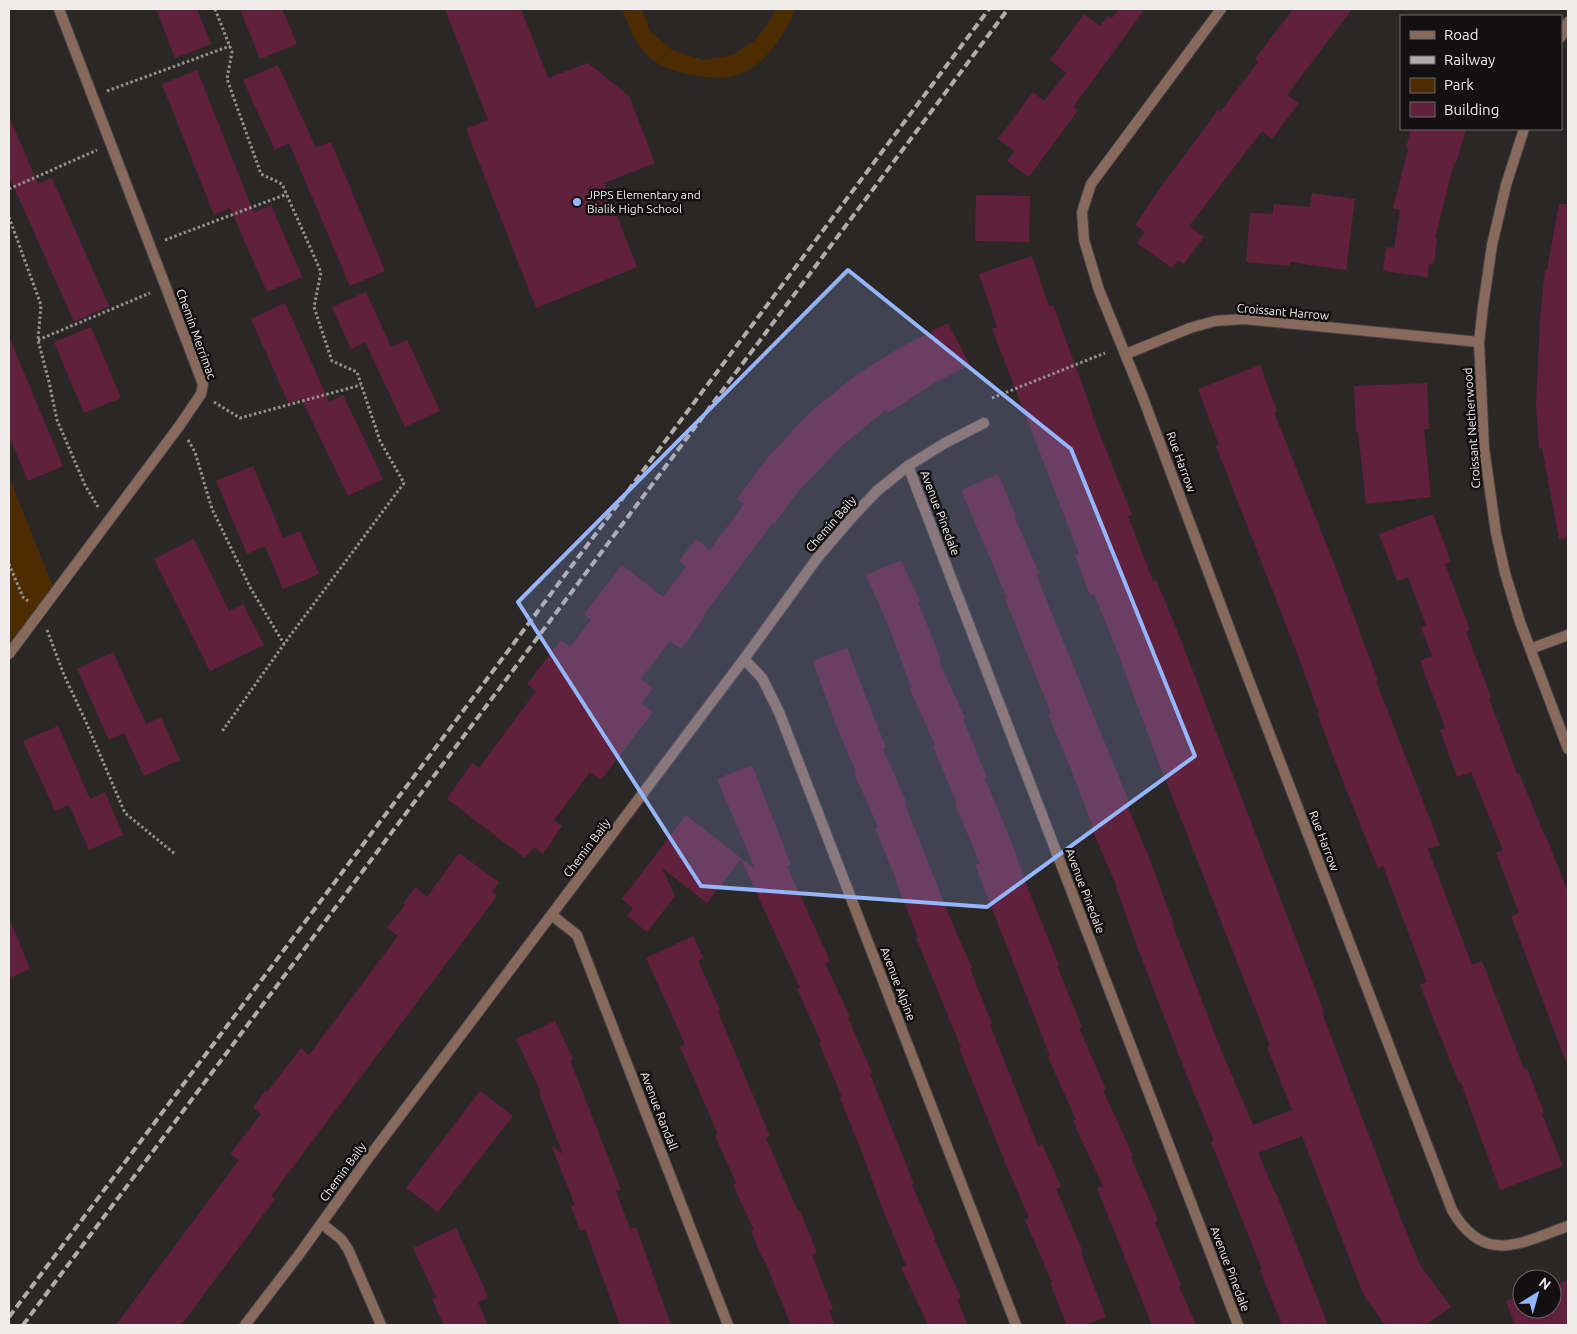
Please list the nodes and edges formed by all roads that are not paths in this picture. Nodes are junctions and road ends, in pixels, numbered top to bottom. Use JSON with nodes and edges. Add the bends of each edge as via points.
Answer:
{"nodes":[{"id":1,"x":59,"y":9,"type":"edge"},
{"id":2,"x":1221,"y":9,"type":"edge"},
{"id":3,"x":1568,"y":22,"type":"edge"},
{"id":4,"x":1562,"y":35,"type":"edge"},
{"id":5,"x":1524,"y":130,"type":"edge"},
{"id":6,"x":1480,"y":342,"type":"junction"},
{"id":7,"x":1126,"y":354,"type":"junction"},
{"id":8,"x":984,"y":424,"type":"dead end"},
{"id":9,"x":908,"y":466,"type":"junction"},
{"id":10,"x":1568,"y":635,"type":"edge"},
{"id":11,"x":1530,"y":649,"type":"junction"},
{"id":12,"x":9,"y":654,"type":"edge"},
{"id":13,"x":744,"y":660,"type":"junction"},
{"id":14,"x":1568,"y":749,"type":"edge"},
{"id":15,"x":553,"y":916,"type":"junction"},
{"id":16,"x":322,"y":1224,"type":"junction"},
{"id":17,"x":1568,"y":1226,"type":"edge"},
{"id":18,"x":245,"y":1325,"type":"edge"},
{"id":19,"x":381,"y":1325,"type":"edge"},
{"id":20,"x":728,"y":1325,"type":"edge"},
{"id":21,"x":1016,"y":1325,"type":"edge"},
{"id":22,"x":1238,"y":1325,"type":"edge"}],
"edges":[{"from":1,"to":12,"type":"street","name":"Chemin Merrimac","via":[[203,384],[201,394],[180,425]]},
{"from":2,"to":7,"type":"street","via":[[1091,184],[1082,212],[1084,240],[1099,290]]},
{"from":3,"to":4,"type":"street"},
{"from":5,"to":6,"type":"street","name":"Croissant Netherwood","via":[[1492,245]]},
{"from":6,"to":7,"type":"street","name":"Croissant Harrow","via":[[1244,319],[1215,321],[1190,328]]},
{"from":6,"to":11,"type":"street","name":"Croissant Netherwood","via":[[1488,487],[1505,573]]},
{"from":7,"to":17,"type":"street","name":"Rue Harrow","via":[[1452,1210],[1468,1233],[1493,1246],[1523,1243]]},
{"from":8,"to":9,"type":"street","name":"Chemin Baily","via":[[946,442]]},
{"from":9,"to":13,"type":"street","name":"Chemin Baily","via":[[878,490],[818,557]]},
{"from":9,"to":22,"type":"street","name":"Avenue Pinedale"},
{"from":10,"to":11,"type":"street"},
{"from":11,"to":14,"type":"street","name":"Croissant Netherwood"},
{"from":13,"to":15,"type":"street","name":"Chemin Baily"},
{"from":13,"to":21,"type":"street","name":"Avenue Alpine","via":[[762,678],[779,712]]},
{"from":15,"to":16,"type":"street","name":"Chemin Baily","via":[[369,1157]]},
{"from":15,"to":20,"type":"street","name":"Avenue Randall","via":[[577,935]]},
{"from":16,"to":18,"type":"street","name":"Chemin Baily"},
{"from":16,"to":19,"type":"street","via":[[348,1249]]}]}
